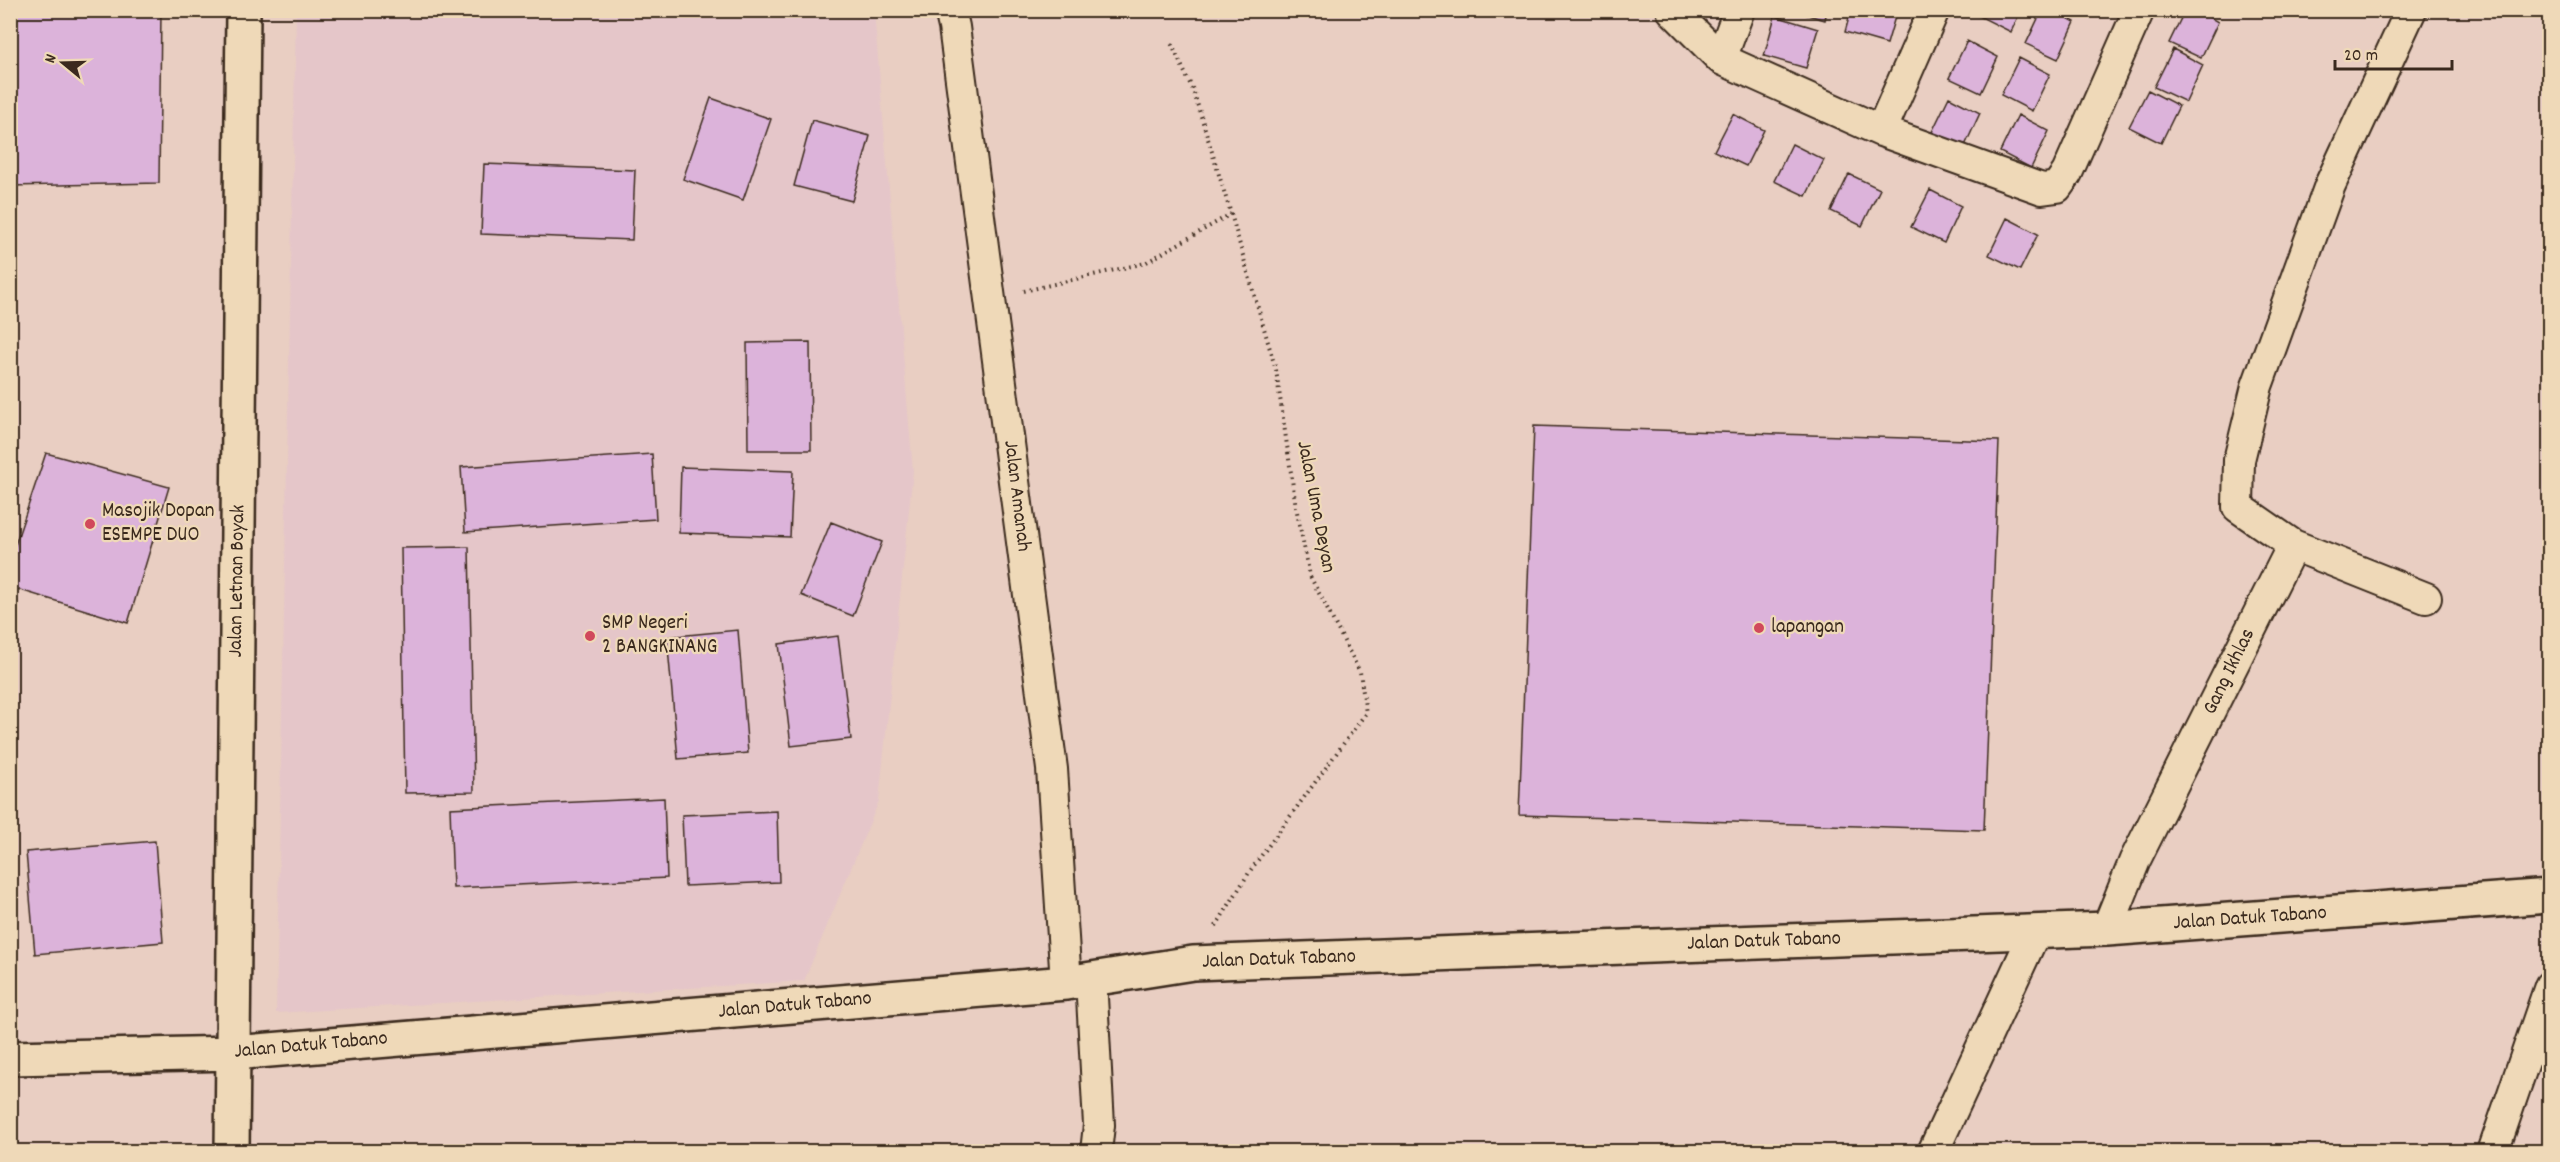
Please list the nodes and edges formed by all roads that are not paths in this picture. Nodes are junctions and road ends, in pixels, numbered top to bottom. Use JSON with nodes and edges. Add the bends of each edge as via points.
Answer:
{"nodes":[{"id":1,"x":243,"y":10,"type":"edge"},
{"id":2,"x":950,"y":10,"type":"edge"},
{"id":3,"x":1672,"y":10,"type":"edge"},
{"id":4,"x":1739,"y":10,"type":"edge"},
{"id":5,"x":1934,"y":10,"type":"edge"},
{"id":6,"x":2139,"y":10,"type":"edge"},
{"id":7,"x":2411,"y":10,"type":"edge"},
{"id":8,"x":1721,"y":59,"type":"junction"},
{"id":9,"x":1881,"y":131,"type":"junction"},
{"id":10,"x":2293,"y":545,"type":"junction"},
{"id":11,"x":2426,"y":598,"type":"dead end"},
{"id":12,"x":2550,"y":896,"type":"edge"},
{"id":13,"x":2107,"y":929,"type":"junction"},
{"id":14,"x":2035,"y":932,"type":"junction"},
{"id":15,"x":1078,"y":981,"type":"junction"},
{"id":16,"x":2550,"y":986,"type":"edge"},
{"id":17,"x":234,"y":1053,"type":"junction"},
{"id":18,"x":10,"y":1059,"type":"edge"},
{"id":19,"x":232,"y":1152,"type":"edge"},
{"id":20,"x":1095,"y":1152,"type":"edge"},
{"id":21,"x":1933,"y":1152,"type":"edge"},
{"id":22,"x":2493,"y":1152,"type":"edge"}],
"edges":[{"from":1,"to":17,"type":"street","name":"Jalan Letnan Boyak"},
{"from":2,"to":15,"type":"street","name":"Jalan Amanah"},
{"from":3,"to":8,"type":"street"},
{"from":4,"to":8,"type":"street"},
{"from":5,"to":9,"type":"street"},
{"from":6,"to":9,"type":"street","via":[[2067,173],[2057,186],[2042,189]]},
{"from":7,"to":10,"type":"street","via":[[2330,185],[2257,386],[2240,460],[2238,507]]},
{"from":8,"to":9,"type":"street"},
{"from":10,"to":11,"type":"street"},
{"from":10,"to":13,"type":"street","name":"Gang Ikhlas","via":[[2135,860]]},
{"from":12,"to":13,"type":"street","name":"Jalan Datuk Tabano"},
{"from":13,"to":14,"type":"street","name":"Jalan Datuk Tabano"},
{"from":14,"to":15,"type":"street","name":"Jalan Datuk Tabano","via":[[1193,963]]},
{"from":14,"to":21,"type":"street"},
{"from":15,"to":17,"type":"street","name":"Jalan Datuk Tabano"},
{"from":15,"to":20,"type":"street","name":"Jalan Amanah","via":[[1099,1125]]},
{"from":16,"to":22,"type":"street"},
{"from":17,"to":18,"type":"street","name":"Jalan Datuk Tabano"},
{"from":17,"to":19,"type":"street","name":"Jalan Letnan Boyak"}]}
